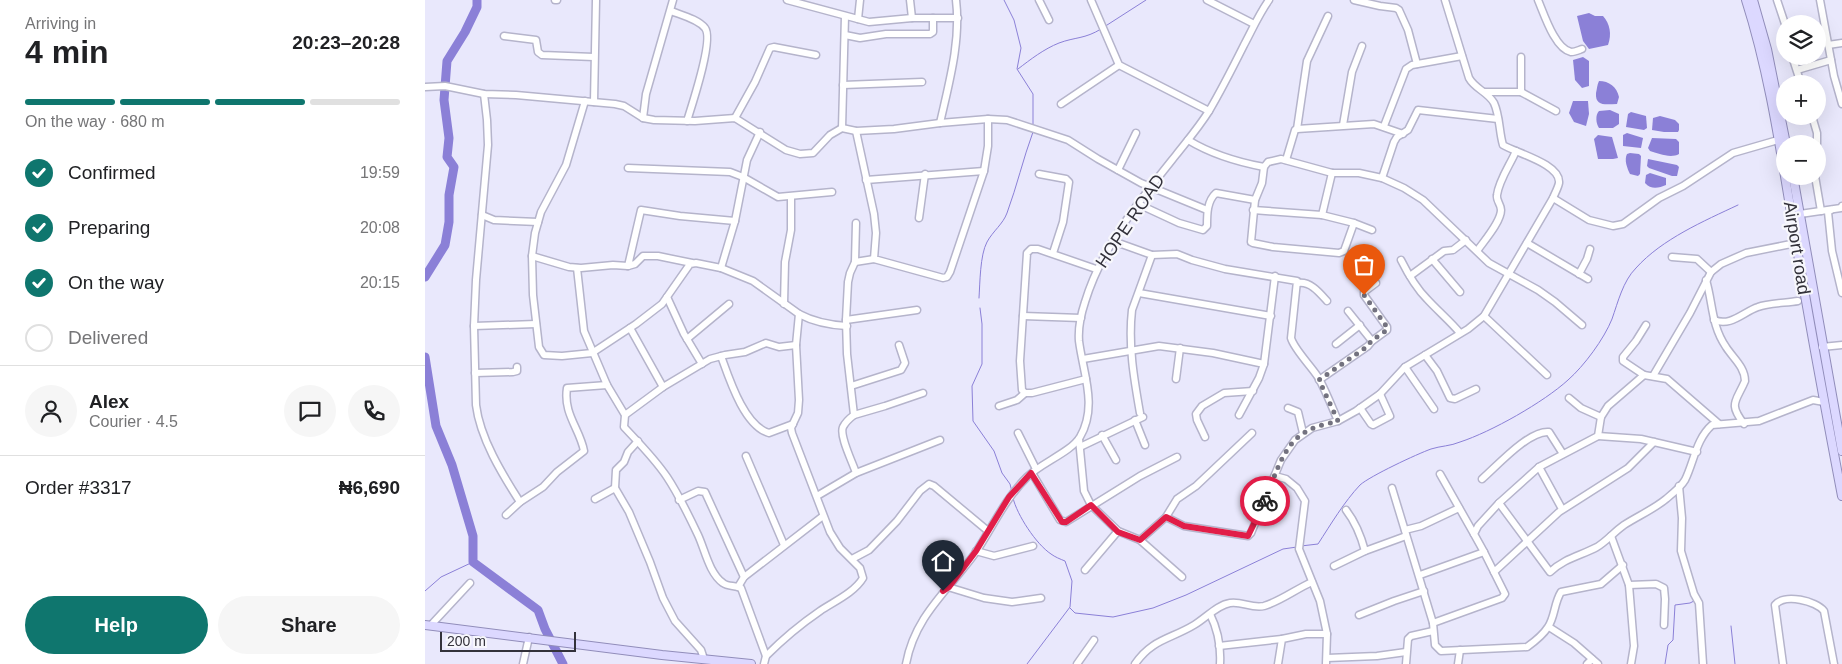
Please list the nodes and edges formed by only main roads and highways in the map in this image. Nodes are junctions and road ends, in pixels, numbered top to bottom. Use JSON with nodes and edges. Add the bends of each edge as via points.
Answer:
{"nodes":[{"id":1,"x":1746,"y":0,"type":"edge"},
{"id":2,"x":1753,"y":0,"type":"edge"},
{"id":3,"x":1776,"y":112,"type":"joint"},
{"id":4,"x":1777,"y":125,"type":"edge"},
{"id":5,"x":1795,"y":185,"type":"edge"},
{"id":6,"x":1807,"y":283,"type":"junction"},
{"id":7,"x":1842,"y":451,"type":"edge"},
{"id":8,"x":1842,"y":496,"type":"edge"},
{"id":9,"x":428,"y":625,"type":"edge"},
{"id":10,"x":751,"y":664,"type":"edge"}],
"edges":[{"from":1,"to":3,"type":"main road","name":"Airport road"},
{"from":2,"to":3,"type":"main road","name":"Airport road","via":[[1767,49]]},
{"from":4,"to":6,"type":"main road","name":"Airport road","via":[[1796,243]]},
{"from":5,"to":6,"type":"main road","name":"Airport road"},
{"from":6,"to":7,"type":"main road","name":"Airport road","via":[[1823,347]]},
{"from":6,"to":8,"type":"main road","name":"Airport road","via":[[1824,402]]},
{"from":9,"to":10,"type":"main road"}]}
